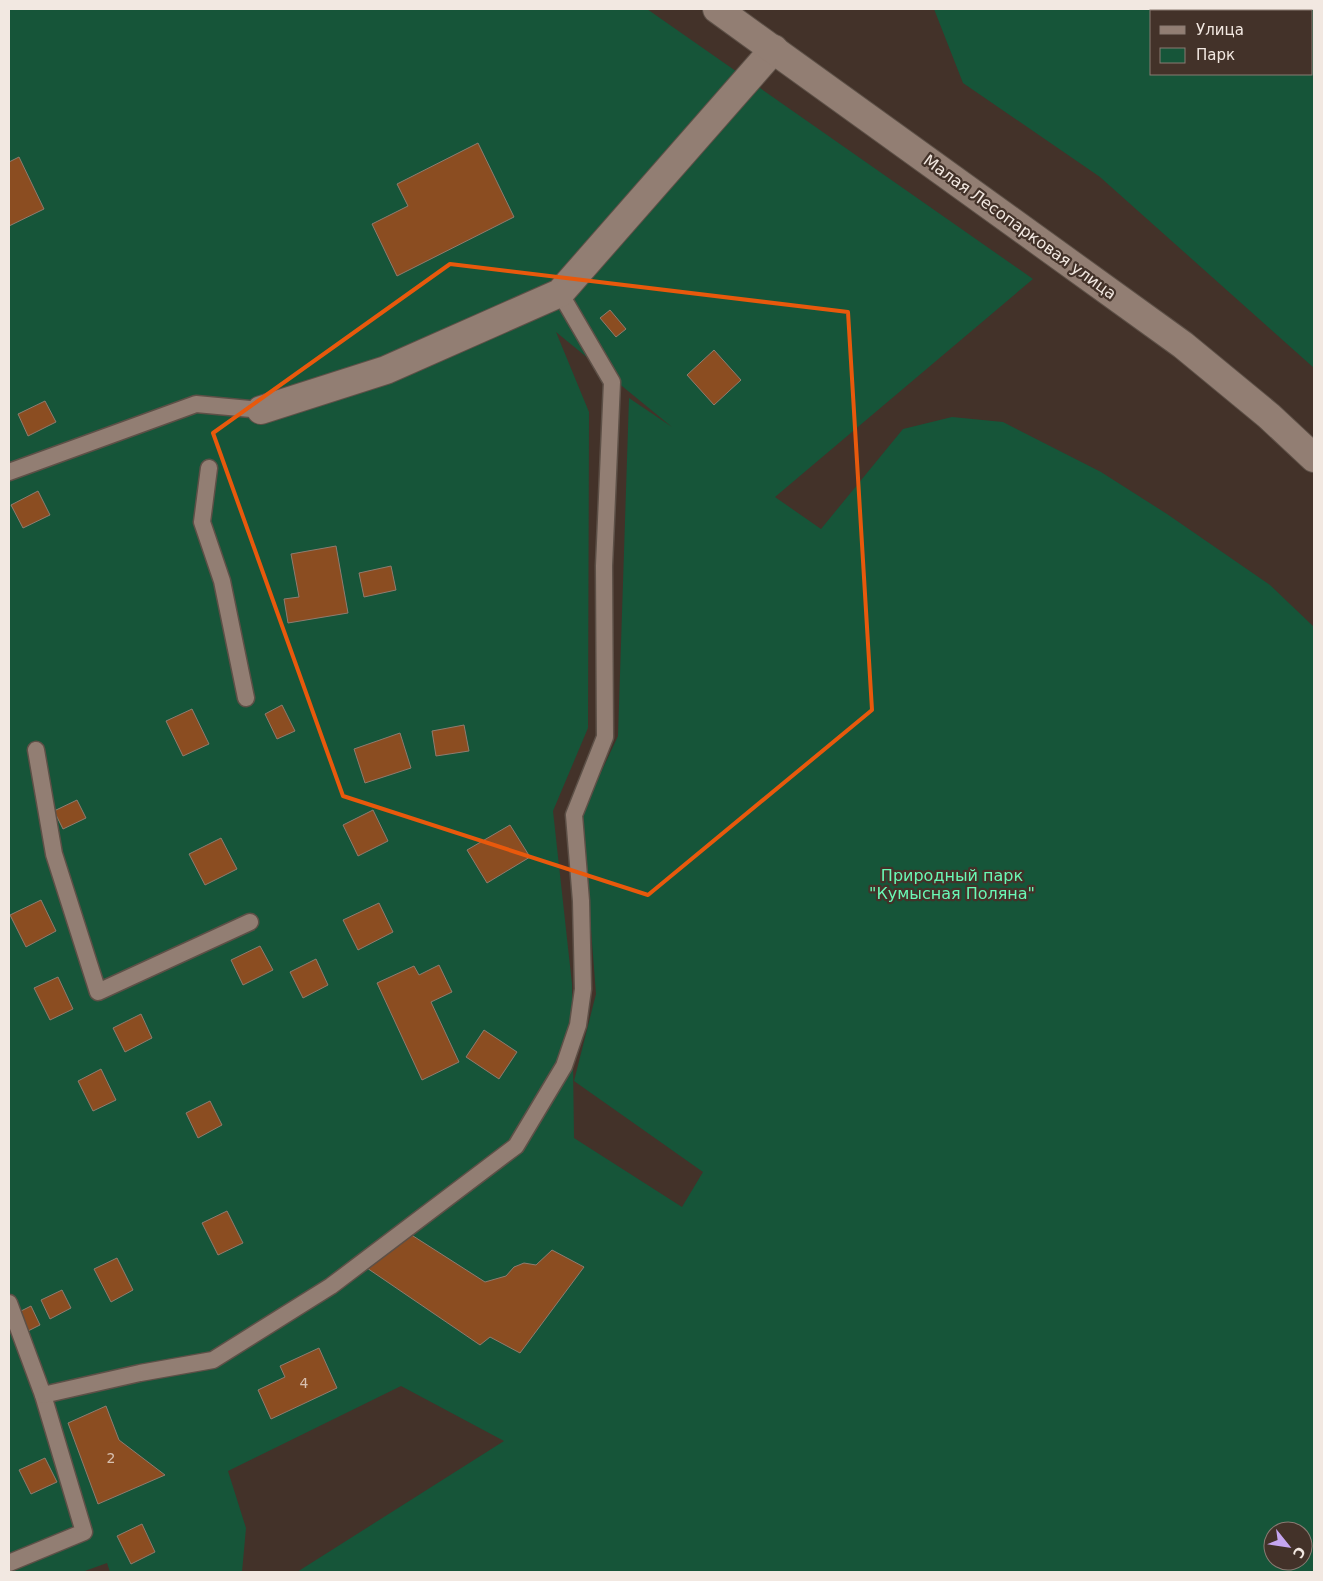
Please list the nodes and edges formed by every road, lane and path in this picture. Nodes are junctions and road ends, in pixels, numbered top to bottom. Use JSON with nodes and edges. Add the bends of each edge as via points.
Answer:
{"nodes":[{"id":1,"x":717,"y":9,"type":"edge"},
{"id":2,"x":774,"y":49,"type":"junction"},
{"id":3,"x":560,"y":293,"type":"junction"},
{"id":4,"x":261,"y":410,"type":"joint"},
{"id":5,"x":1314,"y":458,"type":"edge"},
{"id":6,"x":209,"y":468,"type":"dead end"},
{"id":7,"x":9,"y":472,"type":"edge"},
{"id":8,"x":246,"y":698,"type":"dead end"},
{"id":9,"x":36,"y":750,"type":"dead end"},
{"id":10,"x":250,"y":922,"type":"dead end"},
{"id":11,"x":9,"y":1303,"type":"edge"},
{"id":12,"x":43,"y":1395,"type":"junction"},
{"id":13,"x":41,"y":1550,"type":"junction"},
{"id":14,"x":9,"y":1563,"type":"edge"},
{"id":15,"x":16,"y":1572,"type":"edge"}],
"edges":[{"from":1,"to":2,"type":"street","name":"Малая Лесопарковая улица"},
{"from":2,"to":3,"type":"street"},
{"from":2,"to":5,"type":"street","name":"Малая Лесопарковая улица","via":[[1183,345]]},
{"from":3,"to":4,"type":"street","via":[[386,370]]},
{"from":3,"to":12,"type":"lane","via":[[612,382],[604,566],[605,737],[574,815],[581,901],[583,989],[578,1025],[564,1066],[516,1146],[322,1291],[213,1360]]},
{"from":4,"to":7,"type":"lane","via":[[196,404]]},
{"from":6,"to":8,"type":"lane","via":[[202,522],[222,581]]},
{"from":9,"to":10,"type":"lane","via":[[54,854],[98,992]]},
{"from":11,"to":12,"type":"lane"},
{"from":12,"to":13,"type":"lane","via":[[84,1532]]},
{"from":13,"to":14,"type":"lane"},
{"from":13,"to":15,"type":"lane"}]}
